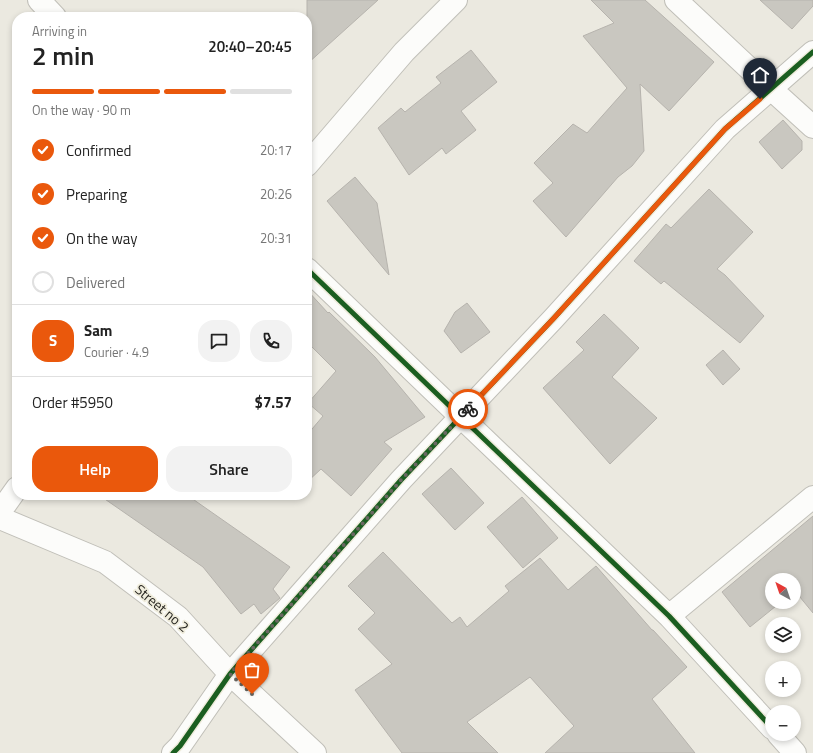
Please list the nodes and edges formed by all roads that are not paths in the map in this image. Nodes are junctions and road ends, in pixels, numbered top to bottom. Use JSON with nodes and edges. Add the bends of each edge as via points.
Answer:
{"nodes":[{"id":1,"x":39,"y":0,"type":"edge"},
{"id":2,"x":456,"y":0,"type":"edge"},
{"id":3,"x":676,"y":0,"type":"edge"},
{"id":4,"x":50,"y":12,"type":"edge"},
{"id":5,"x":813,"y":52,"type":"edge"},
{"id":6,"x":771,"y":89,"type":"junction"},
{"id":7,"x":813,"y":127,"type":"edge"},
{"id":8,"x":312,"y":159,"type":"edge"},
{"id":9,"x":312,"y":274,"type":"edge"},
{"id":10,"x":460,"y":417,"type":"junction"},
{"id":11,"x":12,"y":495,"type":"edge"},
{"id":12,"x":813,"y":497,"type":"edge"},
{"id":13,"x":0,"y":512,"type":"edge"},
{"id":14,"x":0,"y":518,"type":"edge"},
{"id":15,"x":669,"y":616,"type":"junction"},
{"id":16,"x":230,"y":674,"type":"junction"},
{"id":17,"x":765,"y":720,"type":"edge"},
{"id":18,"x":784,"y":741,"type":"edge"},
{"id":19,"x":173,"y":753,"type":"edge"},
{"id":20,"x":316,"y":753,"type":"edge"},
{"id":21,"x":795,"y":753,"type":"edge"}],
"edges":[{"from":1,"to":4,"type":"street"},
{"from":2,"to":8,"type":"street","via":[[404,52]]},
{"from":3,"to":6,"type":"street"},
{"from":5,"to":6,"type":"street"},
{"from":6,"to":7,"type":"street"},
{"from":6,"to":10,"type":"street","via":[[725,129],[554,318]]},
{"from":9,"to":10,"type":"street"},
{"from":10,"to":15,"type":"street"},
{"from":10,"to":16,"type":"street"},
{"from":11,"to":13,"type":"street"},
{"from":12,"to":15,"type":"street"},
{"from":14,"to":16,"type":"street","name":"Street no 2","via":[[104,562],[178,617]]},
{"from":15,"to":17,"type":"street"},
{"from":16,"to":19,"type":"street"},
{"from":16,"to":20,"type":"street","name":"Street no 2"},
{"from":18,"to":21,"type":"street"}]}
